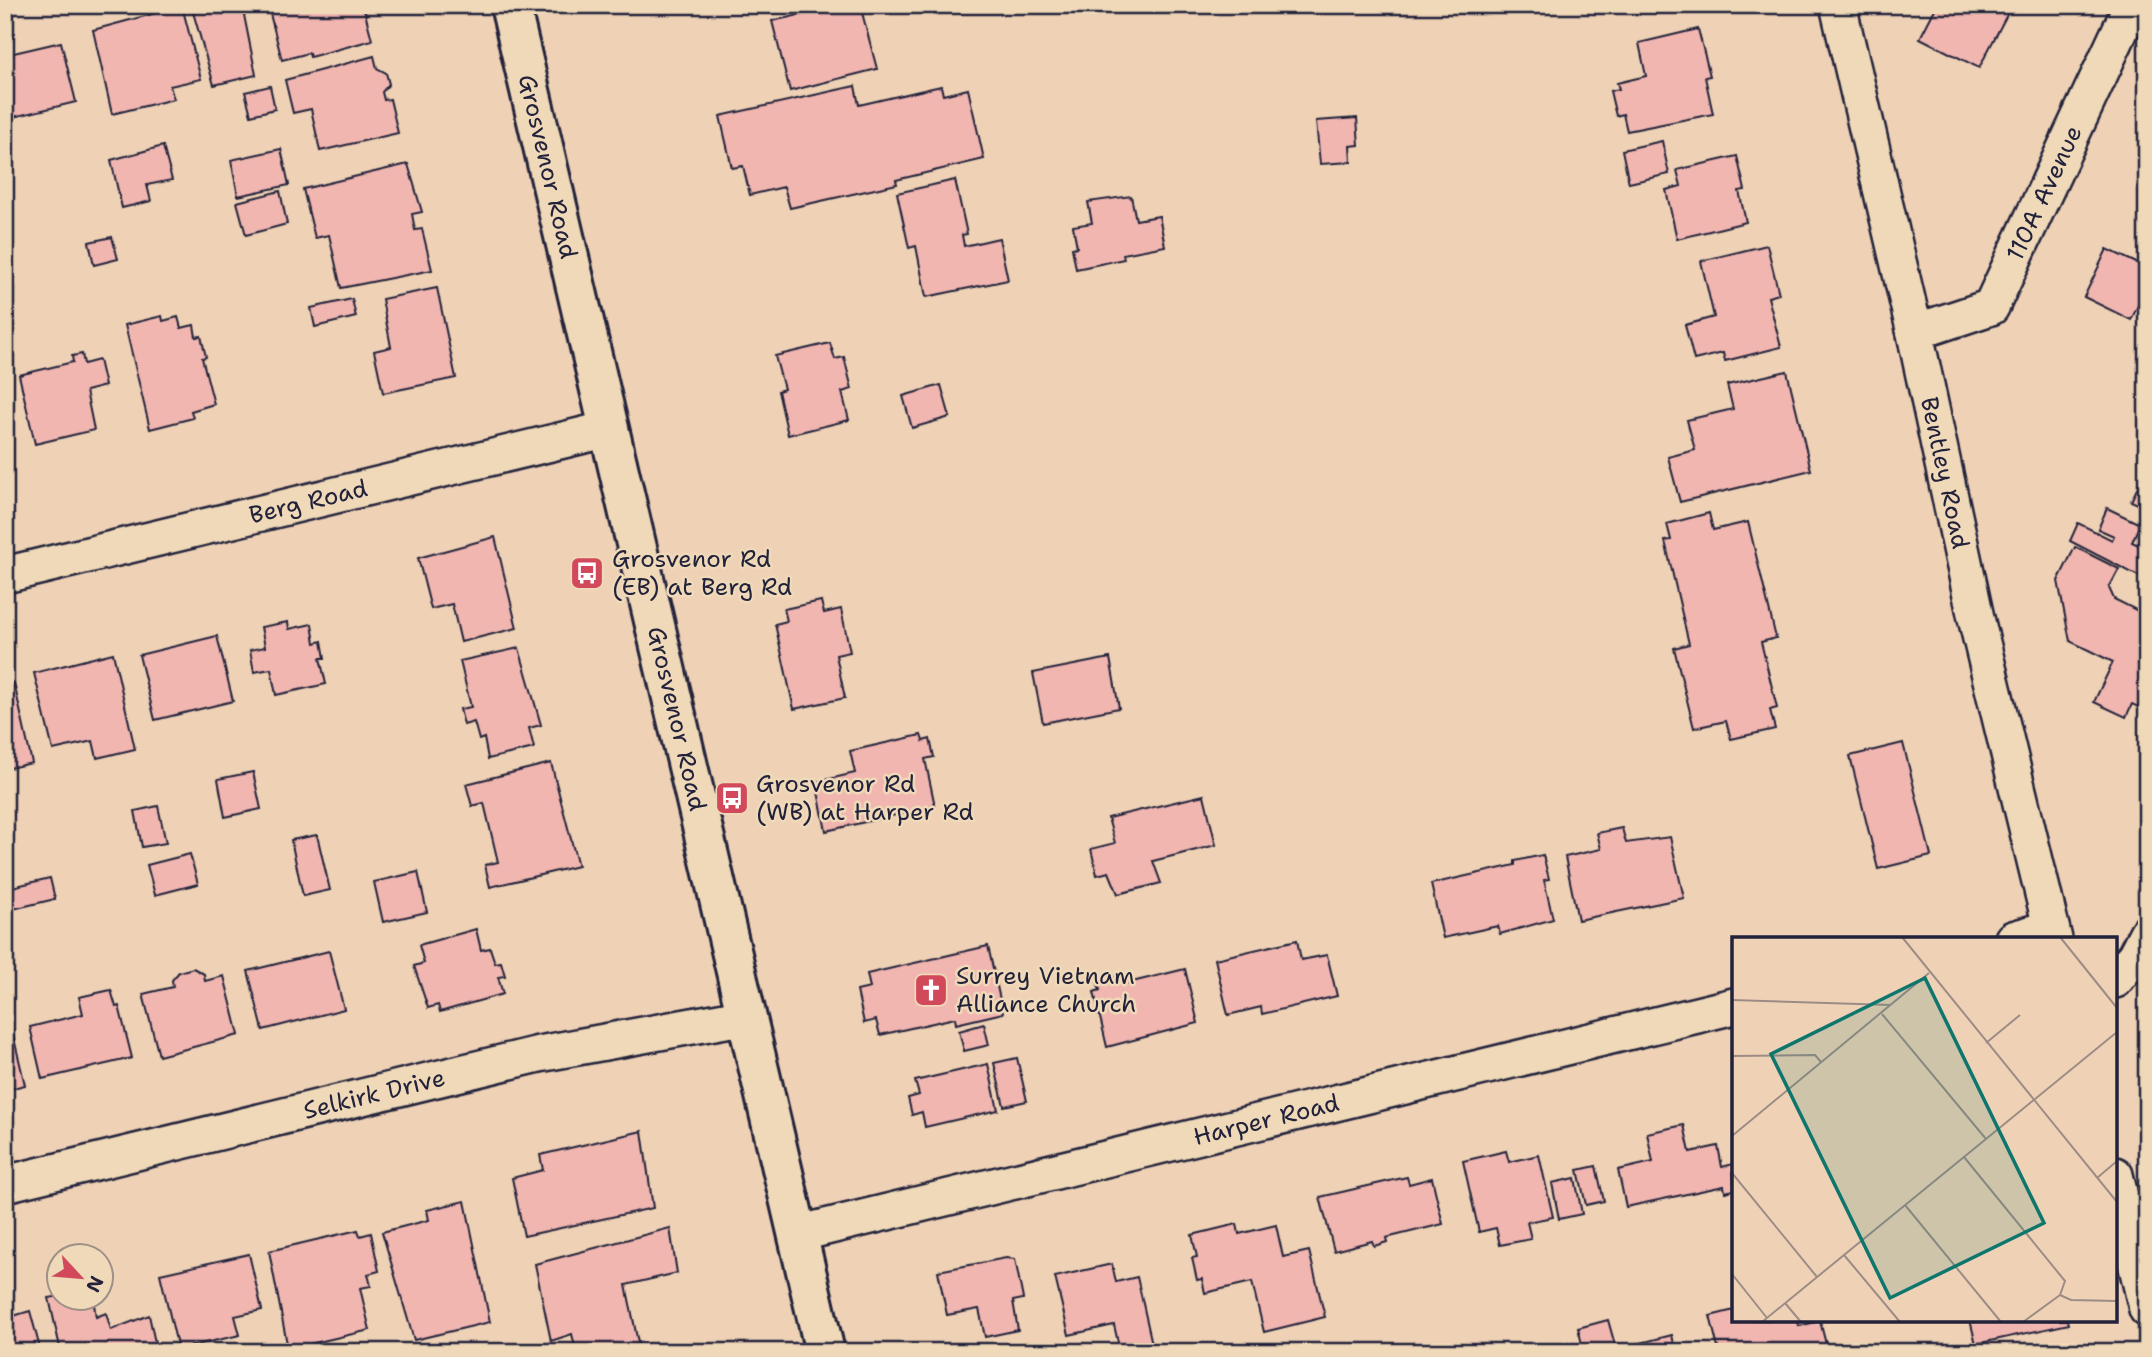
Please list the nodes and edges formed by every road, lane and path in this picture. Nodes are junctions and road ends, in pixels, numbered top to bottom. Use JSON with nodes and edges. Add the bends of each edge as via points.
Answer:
{"nodes":[{"id":1,"x":510,"y":5,"type":"edge"},
{"id":2,"x":1838,"y":5,"type":"edge"},
{"id":3,"x":2132,"y":5,"type":"edge"},
{"id":4,"x":1914,"y":329,"type":"junction"},
{"id":5,"x":609,"y":429,"type":"junction"},
{"id":6,"x":5,"y":575,"type":"edge"},
{"id":7,"x":2053,"y":933,"type":"edge"},
{"id":8,"x":2147,"y":933,"type":"edge"},
{"id":9,"x":2026,"y":937,"type":"edge"},
{"id":10,"x":2117,"y":978,"type":"edge"},
{"id":11,"x":1732,"y":1006,"type":"edge"},
{"id":12,"x":747,"y":1016,"type":"junction"},
{"id":13,"x":2117,"y":1183,"type":"edge"},
{"id":14,"x":5,"y":1184,"type":"edge"},
{"id":15,"x":797,"y":1234,"type":"junction"},
{"id":16,"x":2147,"y":1308,"type":"edge"},
{"id":17,"x":825,"y":1352,"type":"edge"}],
"edges":[{"from":1,"to":5,"type":"street","name":"Grosvenor Road"},
{"from":2,"to":4,"type":"street","name":"Bentley Road"},
{"from":3,"to":4,"type":"street","name":"110A Avenue","via":[[1991,307]]},
{"from":4,"to":7,"type":"street","name":"Bentley Road","via":[[1976,618]]},
{"from":5,"to":6,"type":"street","name":"Berg Road"},
{"from":5,"to":12,"type":"street","name":"Grosvenor Road"},
{"from":7,"to":9,"type":"street"},
{"from":8,"to":10,"type":"street"},
{"from":11,"to":15,"type":"street","name":"Harper Road"},
{"from":12,"to":14,"type":"street","name":"Selkirk Drive","via":[[539,1054]]},
{"from":12,"to":15,"type":"street","name":"Grosvenor Road"},
{"from":13,"to":16,"type":"street"},
{"from":15,"to":17,"type":"street","name":"Grosvenor Road"}]}
